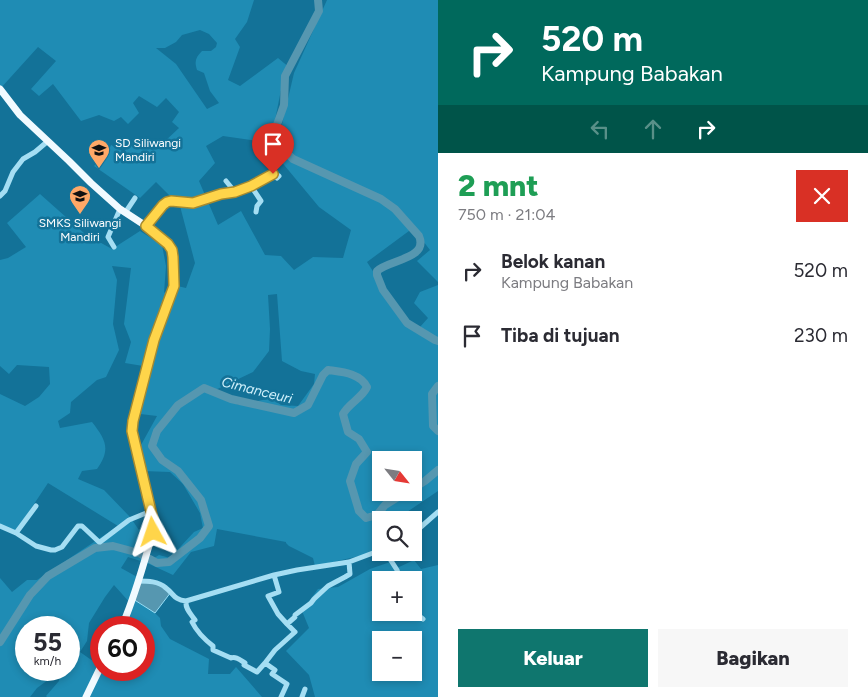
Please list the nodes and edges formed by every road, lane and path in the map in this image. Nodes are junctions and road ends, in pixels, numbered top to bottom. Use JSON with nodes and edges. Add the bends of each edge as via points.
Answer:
{"nodes":[{"id":1,"x":0,"y":90,"type":"edge"},
{"id":2,"x":48,"y":141,"type":"junction"},
{"id":3,"x":279,"y":176,"type":"dead end"},
{"id":4,"x":226,"y":181,"type":"dead end"},
{"id":5,"x":251,"y":186,"type":"junction"},
{"id":6,"x":235,"y":192,"type":"junction"},
{"id":7,"x":0,"y":196,"type":"edge"},
{"id":8,"x":135,"y":198,"type":"dead end"},
{"id":9,"x":122,"y":211,"type":"junction"},
{"id":10,"x":256,"y":212,"type":"dead end"},
{"id":11,"x":146,"y":226,"type":"junction"},
{"id":12,"x":114,"y":247,"type":"dead end"},
{"id":13,"x":36,"y":506,"type":"dead end"},
{"id":14,"x":151,"y":511,"type":"junction"},
{"id":15,"x":438,"y":512,"type":"edge"},
{"id":16,"x":0,"y":526,"type":"edge"},
{"id":17,"x":422,"y":526,"type":"edge"},
{"id":18,"x":16,"y":533,"type":"junction"},
{"id":19,"x":372,"y":553,"type":"edge"},
{"id":20,"x":348,"y":562,"type":"junction"},
{"id":21,"x":274,"y":575,"type":"junction"},
{"id":22,"x":138,"y":581,"type":"junction"},
{"id":23,"x":186,"y":601,"type":"junction"},
{"id":24,"x":126,"y":616,"type":"edge"},
{"id":25,"x":287,"y":624,"type":"junction"},
{"id":26,"x":265,"y":663,"type":"junction"},
{"id":27,"x":94,"y":681,"type":"edge"},
{"id":28,"x":305,"y":689,"type":"dead end"},
{"id":29,"x":282,"y":696,"type":"edge"},
{"id":30,"x":86,"y":697,"type":"edge"},
{"id":31,"x":302,"y":697,"type":"edge"}],
"edges":[{"from":1,"to":2,"type":"main road","via":[[20,115]]},
{"from":2,"to":7,"type":"street","via":[[23,158]]},
{"from":2,"to":9,"type":"main road"},
{"from":3,"to":5,"type":"street","via":[[277,178],[273,174]]},
{"from":4,"to":6,"type":"street"},
{"from":5,"to":6,"type":"street"},
{"from":5,"to":10,"type":"street","via":[[262,201]]},
{"from":6,"to":11,"type":"street","via":[[193,203],[167,202]]},
{"from":8,"to":9,"type":"street"},
{"from":9,"to":11,"type":"main road"},
{"from":9,"to":12,"type":"street","via":[[108,237]]},
{"from":11,"to":14,"type":"main road","via":[[172,250],[174,286],[154,340],[133,421],[134,442]]},
{"from":13,"to":18,"type":"street"},
{"from":14,"to":18,"type":"street","via":[[129,520],[100,542],[78,526],[62,547],[55,550],[42,548]]},
{"from":14,"to":22,"type":"main road","via":[[154,524]]},
{"from":15,"to":17,"type":"street"},
{"from":16,"to":18,"type":"street"},
{"from":19,"to":20,"type":"street"},
{"from":20,"to":21,"type":"street"},
{"from":20,"to":25,"type":"street","via":[[350,574],[328,586]]},
{"from":21,"to":23,"type":"street"},
{"from":21,"to":25,"type":"street","via":[[279,592],[268,596]]},
{"from":22,"to":23,"type":"street","via":[[166,587],[175,598]]},
{"from":22,"to":24,"type":"main road"},
{"from":23,"to":26,"type":"street","via":[[195,620],[192,622],[213,650],[238,658],[257,672]]},
{"from":25,"to":26,"type":"street","via":[[295,632]]},
{"from":26,"to":29,"type":"street","via":[[274,670],[272,674],[286,684]]},
{"from":27,"to":30,"type":"main road"},
{"from":28,"to":31,"type":"street"}]}
